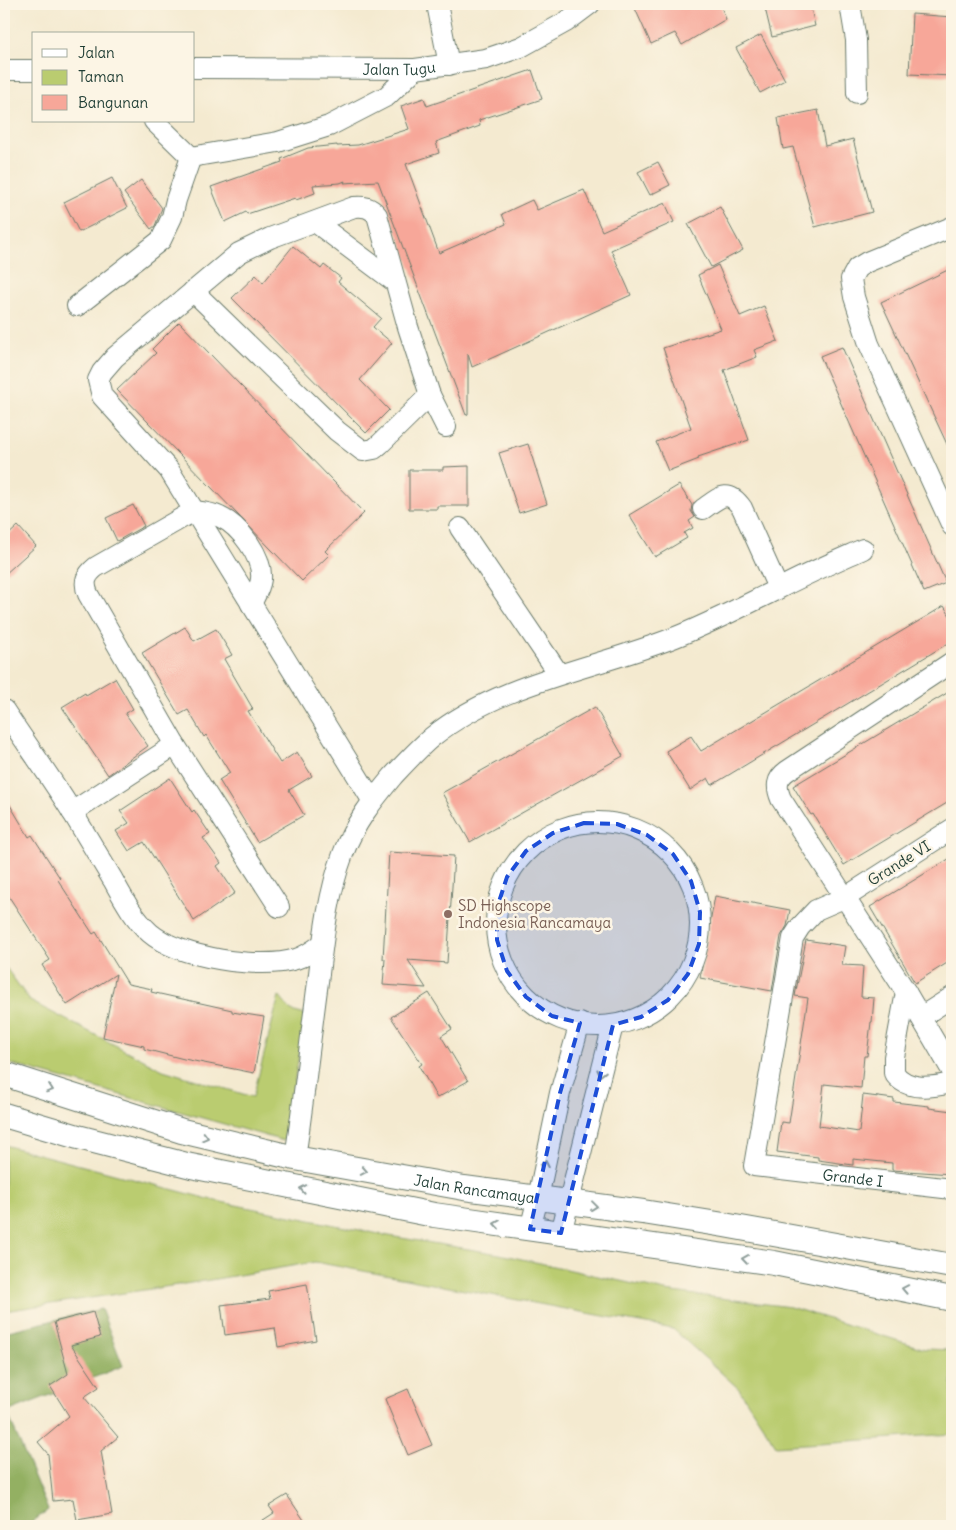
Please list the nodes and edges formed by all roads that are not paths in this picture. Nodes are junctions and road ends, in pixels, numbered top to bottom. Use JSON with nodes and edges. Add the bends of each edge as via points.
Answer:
{"nodes":[{"id":1,"x":437,"y":4,"type":"edge"},
{"id":2,"x":590,"y":4,"type":"edge"},
{"id":3,"x":850,"y":4,"type":"edge"},
{"id":4,"x":449,"y":65,"type":"junction"},
{"id":5,"x":195,"y":68,"type":"edge"},
{"id":6,"x":415,"y":69,"type":"junction"},
{"id":7,"x":4,"y":70,"type":"edge"},
{"id":8,"x":32,"y":70,"type":"edge"},
{"id":9,"x":856,"y":92,"type":"dead end"},
{"id":10,"x":155,"y":122,"type":"edge"},
{"id":11,"x":192,"y":157,"type":"junction"},
{"id":12,"x":315,"y":222,"type":"junction"},
{"id":13,"x":952,"y":227,"type":"edge"},
{"id":14,"x":395,"y":282,"type":"junction"},
{"id":15,"x":193,"y":291,"type":"junction"},
{"id":16,"x":77,"y":306,"type":"dead end"},
{"id":17,"x":430,"y":395,"type":"junction"},
{"id":18,"x":446,"y":427,"type":"dead end"},
{"id":19,"x":703,"y":509,"type":"dead end"},
{"id":20,"x":194,"y":511,"type":"junction"},
{"id":21,"x":952,"y":526,"type":"edge"},
{"id":22,"x":460,"y":528,"type":"dead end"},
{"id":23,"x":863,"y":549,"type":"dead end"},
{"id":24,"x":778,"y":588,"type":"junction"},
{"id":25,"x":251,"y":604,"type":"junction"},
{"id":26,"x":952,"y":662,"type":"edge"},
{"id":27,"x":559,"y":674,"type":"junction"},
{"id":28,"x":4,"y":710,"type":"edge"},
{"id":29,"x":175,"y":745,"type":"junction"},
{"id":30,"x":372,"y":800,"type":"junction"},
{"id":31,"x":72,"y":812,"type":"junction"},
{"id":32,"x":952,"y":829,"type":"edge"},
{"id":33,"x":846,"y":897,"type":"junction"},
{"id":34,"x":278,"y":907,"type":"dead end"},
{"id":35,"x":322,"y":944,"type":"junction"},
{"id":36,"x":906,"y":992,"type":"junction"},
{"id":37,"x":952,"y":997,"type":"edge"},
{"id":38,"x":921,"y":1017,"type":"junction"},
{"id":39,"x":580,"y":1023,"type":"junction"},
{"id":40,"x":613,"y":1025,"type":"junction"},
{"id":41,"x":952,"y":1071,"type":"edge"},
{"id":42,"x":4,"y":1074,"type":"edge"},
{"id":43,"x":952,"y":1083,"type":"edge"},
{"id":44,"x":4,"y":1115,"type":"edge"},
{"id":45,"x":295,"y":1158,"type":"junction"},
{"id":46,"x":754,"y":1166,"type":"joint"},
{"id":47,"x":952,"y":1189,"type":"edge"},
{"id":48,"x":538,"y":1198,"type":"junction"},
{"id":49,"x":568,"y":1203,"type":"junction"},
{"id":50,"x":530,"y":1229,"type":"junction"},
{"id":51,"x":561,"y":1233,"type":"junction"},
{"id":52,"x":952,"y":1266,"type":"edge"},
{"id":53,"x":952,"y":1299,"type":"edge"}],
"edges":[{"from":1,"to":4,"type":"street"},
{"from":2,"to":4,"type":"street","name":"Jalan Tugu","via":[[566,22],[521,47],[486,59]]},
{"from":3,"to":9,"type":"street","via":[[856,40]]},
{"from":4,"to":6,"type":"street","name":"Jalan Tugu"},
{"from":5,"to":6,"type":"street","name":"Jalan Tugu"},
{"from":6,"to":11,"type":"street","via":[[387,96],[328,126],[278,142]]},
{"from":7,"to":8,"type":"street"},
{"from":10,"to":11,"type":"street"},
{"from":11,"to":16,"type":"street","via":[[161,240]]},
{"from":12,"to":14,"type":"street"},
{"from":12,"to":14,"type":"street","via":[[354,208],[364,206],[372,209],[379,221]]},
{"from":12,"to":15,"type":"street","via":[[239,253]]},
{"from":13,"to":21,"type":"street","via":[[867,262],[854,272],[851,285],[870,344]]},
{"from":14,"to":17,"type":"street"},
{"from":15,"to":17,"type":"street","via":[[337,431],[363,451],[380,444]]},
{"from":15,"to":20,"type":"street","via":[[115,357],[98,380],[102,396],[158,457]]},
{"from":17,"to":18,"type":"street"},
{"from":19,"to":24,"type":"street","via":[[723,496],[736,500]]},
{"from":20,"to":25,"type":"street"},
{"from":20,"to":25,"type":"street","via":[[210,513],[229,522],[251,548],[262,576]]},
{"from":20,"to":29,"type":"street","via":[[96,567],[89,572],[85,586]]},
{"from":22,"to":27,"type":"street"},
{"from":23,"to":24,"type":"street"},
{"from":24,"to":27,"type":"street","via":[[676,637]]},
{"from":25,"to":30,"type":"street"},
{"from":26,"to":33,"type":"street","via":[[780,776],[777,790],[781,799]]},
{"from":27,"to":30,"type":"street","via":[[505,695],[434,735]]},
{"from":28,"to":31,"type":"street"},
{"from":29,"to":31,"type":"street"},
{"from":29,"to":34,"type":"street"},
{"from":30,"to":35,"type":"street","via":[[343,854]]},
{"from":31,"to":35,"type":"street","via":[[126,903],[149,932],[160,940],[224,960],[268,964],[306,955]]},
{"from":32,"to":33,"type":"street","name":"Grande VI"},
{"from":33,"to":36,"type":"street"},
{"from":33,"to":46,"type":"street","name":"Grande VI","via":[[816,910],[793,938]]},
{"from":35,"to":45,"type":"street"},
{"from":36,"to":38,"type":"street"},
{"from":36,"to":43,"type":"street","via":[[894,1073],[911,1085],[928,1087]]},
{"from":37,"to":38,"type":"street"},
{"from":38,"to":41,"type":"street"},
{"from":39,"to":40,"type":"street"},
{"from":39,"to":40,"type":"street","via":[[552,1016],[526,997],[511,977],[497,940],[497,908],[507,877],[526,851],[553,833],[584,823],[617,824],[647,835],[673,854],[691,881],[700,920],[699,944],[688,974],[668,1000],[641,1017]]},
{"from":48,"to":39,"type":"street","one_way":true,"via":[[560,1093]]},
{"from":40,"to":49,"type":"street","one_way":true},
{"from":42,"to":45,"type":"street","name":"Jalan Rancamaya","one_way":true,"via":[[182,1131]]},
{"from":50,"to":44,"type":"street","name":"Jalan Rancamaya","one_way":true,"via":[[434,1215],[247,1179],[129,1151]]},
{"from":45,"to":48,"type":"street","name":"Jalan Rancamaya","one_way":true},
{"from":46,"to":47,"type":"street","name":"Grande I"},
{"from":48,"to":49,"type":"street","name":"Jalan Rancamaya"},
{"from":48,"to":50,"type":"street"},
{"from":49,"to":51,"type":"street"},
{"from":49,"to":52,"type":"street","name":"Jalan Rancamaya","one_way":true,"via":[[724,1224]]},
{"from":50,"to":51,"type":"street","name":"Jalan Rancamaya"},
{"from":53,"to":51,"type":"street","name":"Jalan Rancamaya","one_way":true,"via":[[774,1263]]}]}
